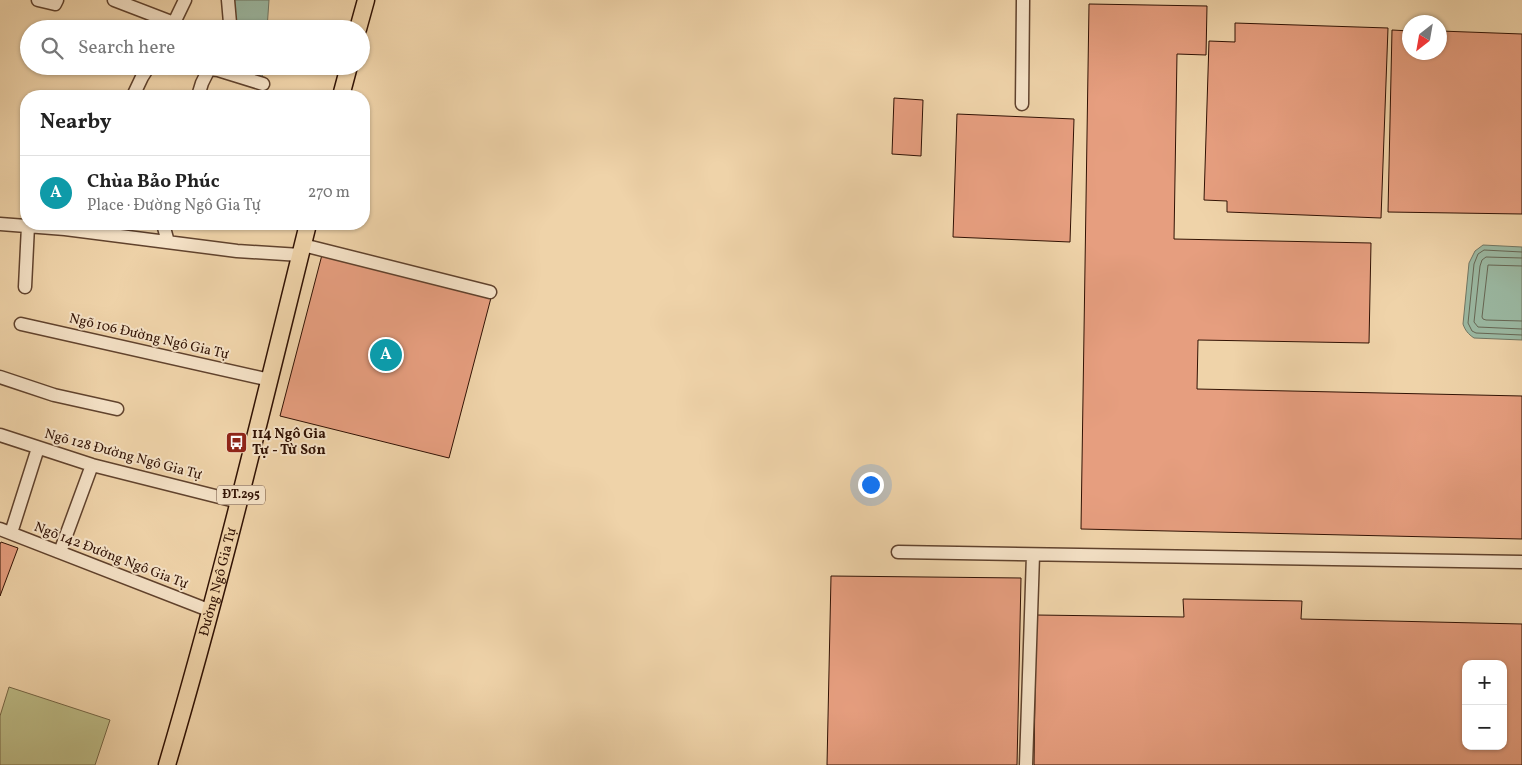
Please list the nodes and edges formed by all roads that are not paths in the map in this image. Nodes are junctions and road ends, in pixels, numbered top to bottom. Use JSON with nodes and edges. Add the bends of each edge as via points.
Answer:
{"nodes":[{"id":1,"x":38,"y":0,"type":"edge"},
{"id":2,"x":57,"y":0,"type":"edge"},
{"id":3,"x":114,"y":0,"type":"edge"},
{"id":4,"x":186,"y":0,"type":"edge"},
{"id":5,"x":228,"y":0,"type":"edge"},
{"id":6,"x":364,"y":0,"type":"edge"},
{"id":7,"x":1023,"y":0,"type":"edge"},
{"id":8,"x":159,"y":20,"type":"edge"},
{"id":9,"x":175,"y":20,"type":"edge"},
{"id":10,"x":230,"y":20,"type":"edge"},
{"id":11,"x":360,"y":20,"type":"edge"},
{"id":12,"x":143,"y":75,"type":"edge"},
{"id":13,"x":207,"y":75,"type":"edge"},
{"id":14,"x":234,"y":75,"type":"edge"},
{"id":15,"x":347,"y":75,"type":"edge"},
{"id":16,"x":263,"y":84,"type":"dead end"},
{"id":17,"x":136,"y":90,"type":"edge"},
{"id":18,"x":200,"y":90,"type":"edge"},
{"id":19,"x":343,"y":90,"type":"edge"},
{"id":20,"x":1022,"y":104,"type":"dead end"},
{"id":21,"x":0,"y":224,"type":"edge"},
{"id":22,"x":20,"y":225,"type":"edge"},
{"id":23,"x":28,"y":230,"type":"edge"},
{"id":24,"x":94,"y":230,"type":"edge"},
{"id":25,"x":165,"y":230,"type":"edge"},
{"id":26,"x":307,"y":230,"type":"edge"},
{"id":27,"x":168,"y":242,"type":"junction"},
{"id":28,"x":302,"y":250,"type":"junction"},
{"id":29,"x":25,"y":287,"type":"dead end"},
{"id":30,"x":490,"y":292,"type":"dead end"},
{"id":31,"x":21,"y":324,"type":"dead end"},
{"id":32,"x":0,"y":377,"type":"edge"},
{"id":33,"x":270,"y":380,"type":"junction"},
{"id":34,"x":117,"y":409,"type":"dead end"},
{"id":35,"x":0,"y":435,"type":"edge"},
{"id":36,"x":38,"y":448,"type":"junction"},
{"id":37,"x":92,"y":465,"type":"junction"},
{"id":38,"x":239,"y":502,"type":"junction"},
{"id":39,"x":6,"y":531,"type":"edge"},
{"id":40,"x":60,"y":552,"type":"junction"},
{"id":41,"x":898,"y":552,"type":"dead end"},
{"id":42,"x":1033,"y":555,"type":"junction"},
{"id":43,"x":1522,"y":562,"type":"edge"},
{"id":44,"x":211,"y":611,"type":"junction"},
{"id":45,"x":168,"y":765,"type":"edge"},
{"id":46,"x":1026,"y":765,"type":"edge"}],
"edges":[{"from":1,"to":2,"type":"street","via":[[55,4]]},
{"from":3,"to":8,"type":"street"},
{"from":4,"to":9,"type":"street"},
{"from":5,"to":10,"type":"street"},
{"from":6,"to":11,"type":"main road"},
{"from":7,"to":20,"type":"street"},
{"from":12,"to":17,"type":"street"},
{"from":13,"to":18,"type":"street"},
{"from":14,"to":16,"type":"street"},
{"from":15,"to":19,"type":"main road"},
{"from":21,"to":22,"type":"street"},
{"from":23,"to":29,"type":"street"},
{"from":24,"to":27,"type":"street"},
{"from":25,"to":27,"type":"street"},
{"from":26,"to":28,"type":"main road","name":"Đường Ngô Gia Tự","number":"ĐT.295"},
{"from":27,"to":28,"type":"street","via":[[237,251]]},
{"from":28,"to":30,"type":"street"},
{"from":28,"to":33,"type":"main road","name":"Đường Ngô Gia Tự","number":"ĐT.295"},
{"from":31,"to":33,"type":"street","name":"Ngõ 106 Đường Ngô Gia Tự"},
{"from":32,"to":34,"type":"street","via":[[54,395]]},
{"from":33,"to":38,"type":"main road","name":"Đường Ngô Gia Tự","number":"ĐT.295"},
{"from":35,"to":36,"type":"street","name":"Ngõ 128 Đường Ngô Gia Tự"},
{"from":36,"to":37,"type":"street","name":"Ngõ 128 Đường Ngô Gia Tự"},
{"from":36,"to":39,"type":"street"},
{"from":37,"to":38,"type":"street","name":"Ngõ 128 Đường Ngô Gia Tự"},
{"from":37,"to":40,"type":"street"},
{"from":38,"to":44,"type":"main road","name":"Đường Ngô Gia Tự","number":"ĐT.295"},
{"from":39,"to":40,"type":"street","name":"Ngõ 142 Đường Ngô Gia Tự"},
{"from":40,"to":44,"type":"street","name":"Ngõ 142 Đường Ngô Gia Tự"},
{"from":41,"to":42,"type":"street"},
{"from":42,"to":43,"type":"street"},
{"from":42,"to":46,"type":"street"},
{"from":44,"to":45,"type":"main road","name":"Đường Ngô Gia Tự","number":"ĐT.295"}]}
